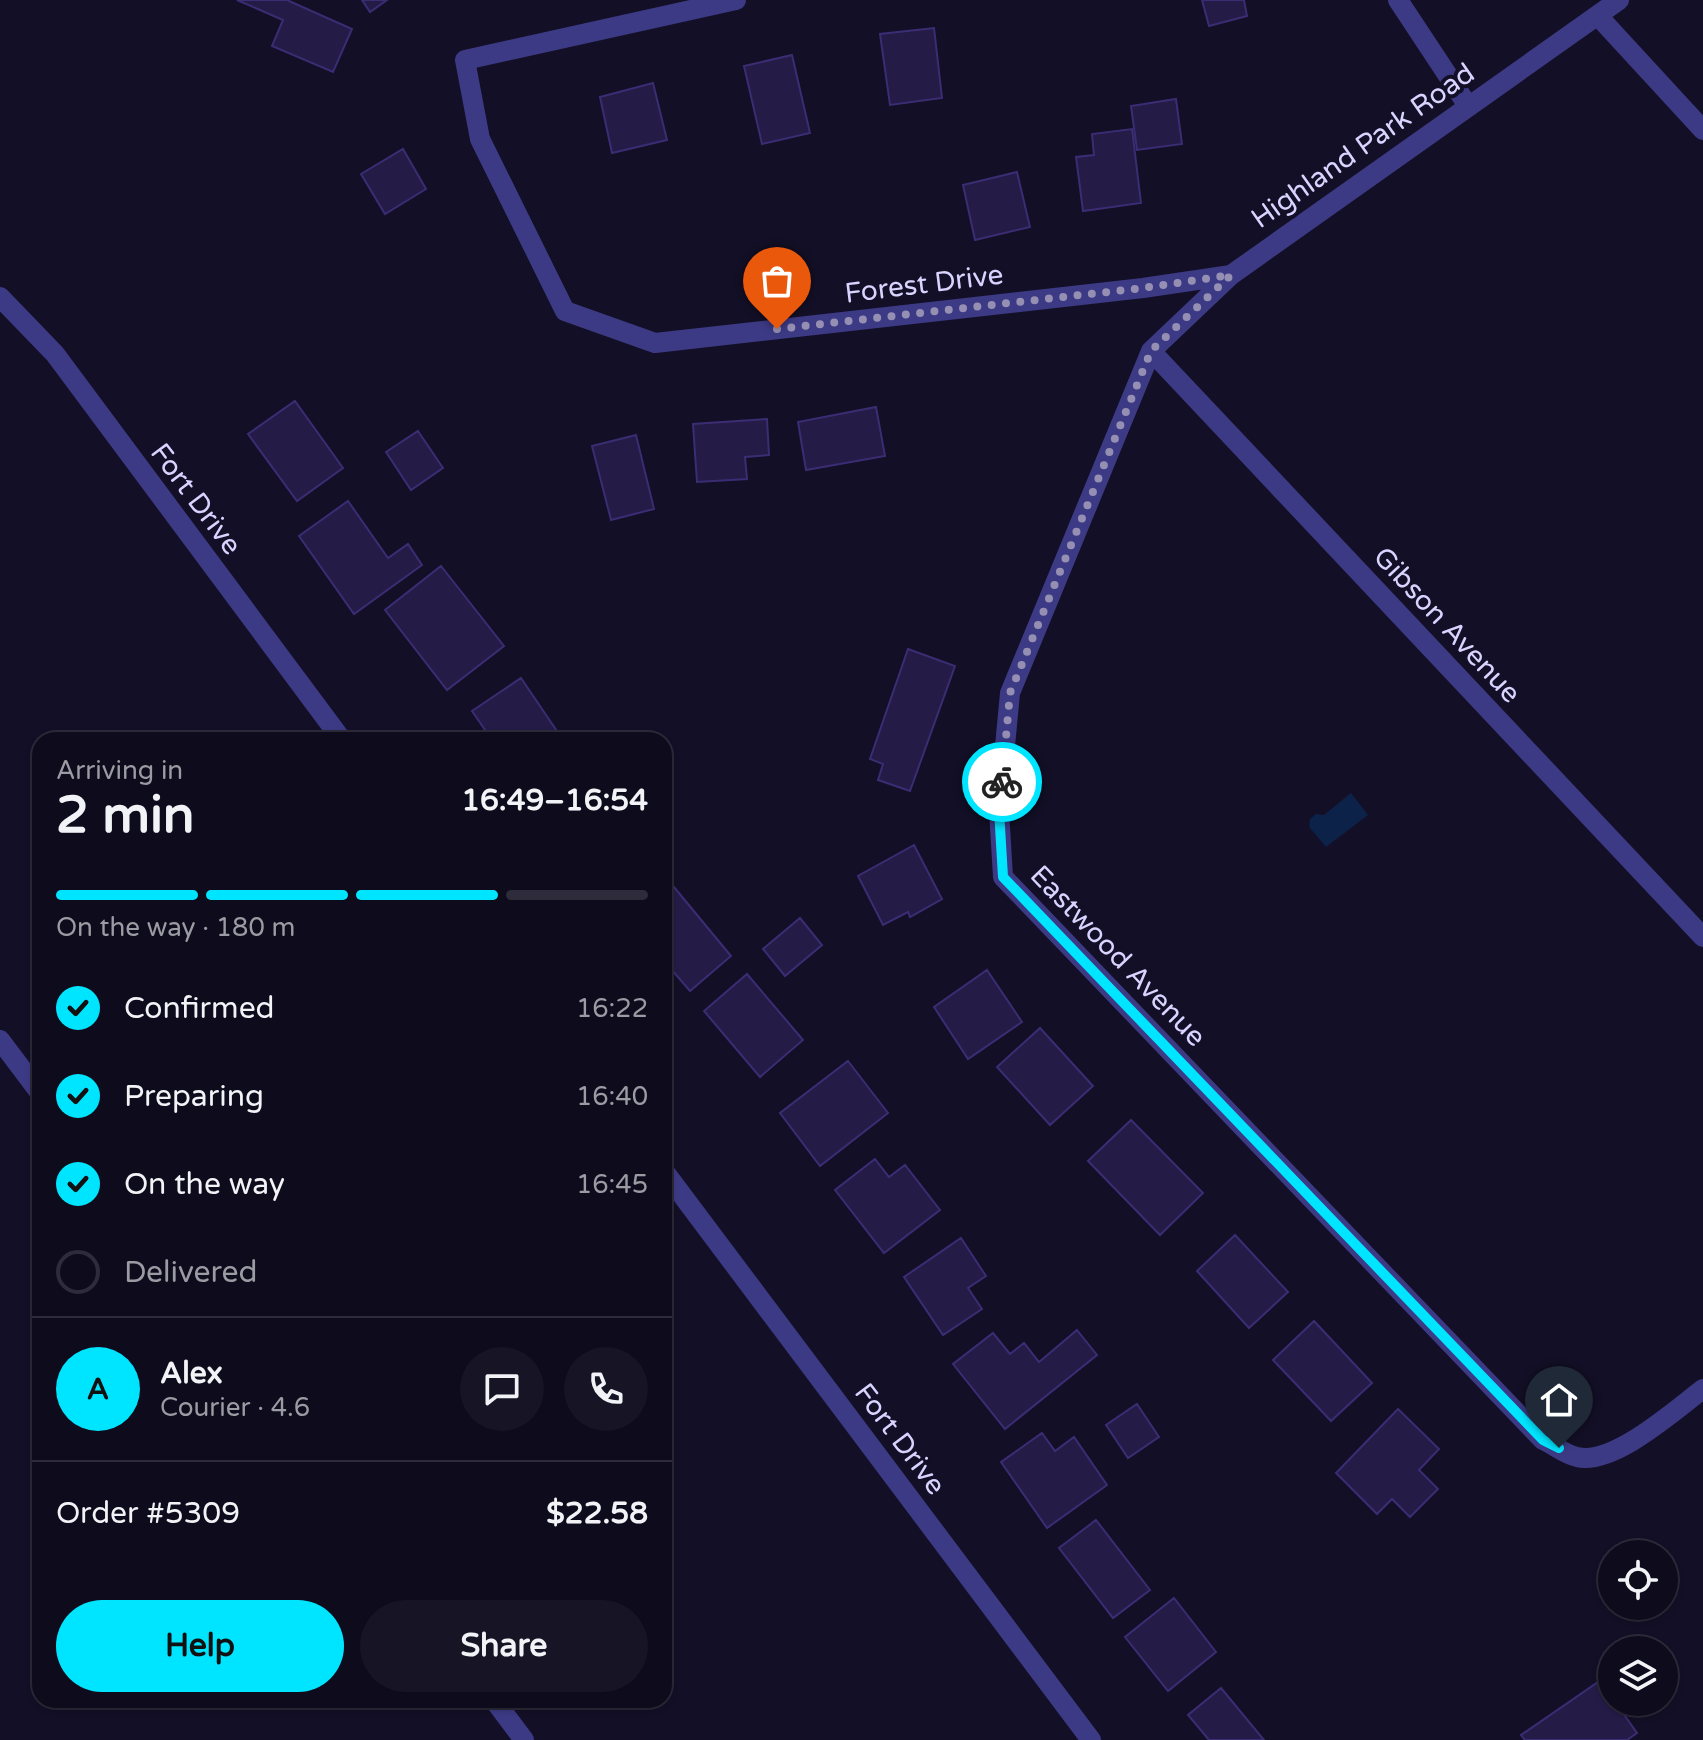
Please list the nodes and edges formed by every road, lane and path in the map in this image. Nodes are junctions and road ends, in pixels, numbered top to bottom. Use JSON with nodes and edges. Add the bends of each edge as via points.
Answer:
{"nodes":[{"id":1,"x":736,"y":0,"type":"edge"},
{"id":2,"x":1398,"y":0,"type":"edge"},
{"id":3,"x":1619,"y":0,"type":"edge"},
{"id":4,"x":1598,"y":16,"type":"junction"},
{"id":5,"x":1468,"y":106,"type":"junction"},
{"id":6,"x":1703,"y":130,"type":"edge"},
{"id":7,"x":1231,"y":275,"type":"junction"},
{"id":8,"x":0,"y":297,"type":"edge"},
{"id":9,"x":1151,"y":351,"type":"junction"},
{"id":10,"x":336,"y":732,"type":"edge"},
{"id":11,"x":1703,"y":937,"type":"edge"},
{"id":12,"x":0,"y":1040,"type":"edge"},
{"id":13,"x":32,"y":1082,"type":"edge"},
{"id":14,"x":672,"y":1182,"type":"edge"},
{"id":15,"x":1703,"y":1389,"type":"edge"},
{"id":16,"x":500,"y":1708,"type":"edge"},
{"id":17,"x":524,"y":1740,"type":"edge"},
{"id":18,"x":1091,"y":1740,"type":"edge"}],
"edges":[{"from":1,"to":7,"type":"street","name":"Forest Drive","via":[[465,60],[480,139],[565,311],[655,343]]},
{"from":2,"to":5,"type":"street"},
{"from":3,"to":4,"type":"street","name":"Highland Park Road"},
{"from":4,"to":5,"type":"street","name":"Highland Park Road"},
{"from":4,"to":6,"type":"street"},
{"from":5,"to":7,"type":"street","name":"Highland Park Road"},
{"from":7,"to":9,"type":"street","name":"Highland Park Road"},
{"from":8,"to":10,"type":"street","name":"Fort Drive","via":[[55,354]]},
{"from":9,"to":11,"type":"street","name":"Gibson Avenue"},
{"from":9,"to":15,"type":"street","name":"Eastwood Avenue","via":[[1010,693],[999,810],[1003,877],[1543,1440],[1575,1457],[1622,1449]]},
{"from":12,"to":13,"type":"street"},
{"from":14,"to":18,"type":"street","name":"Fort Drive"},
{"from":16,"to":17,"type":"street"}]}
